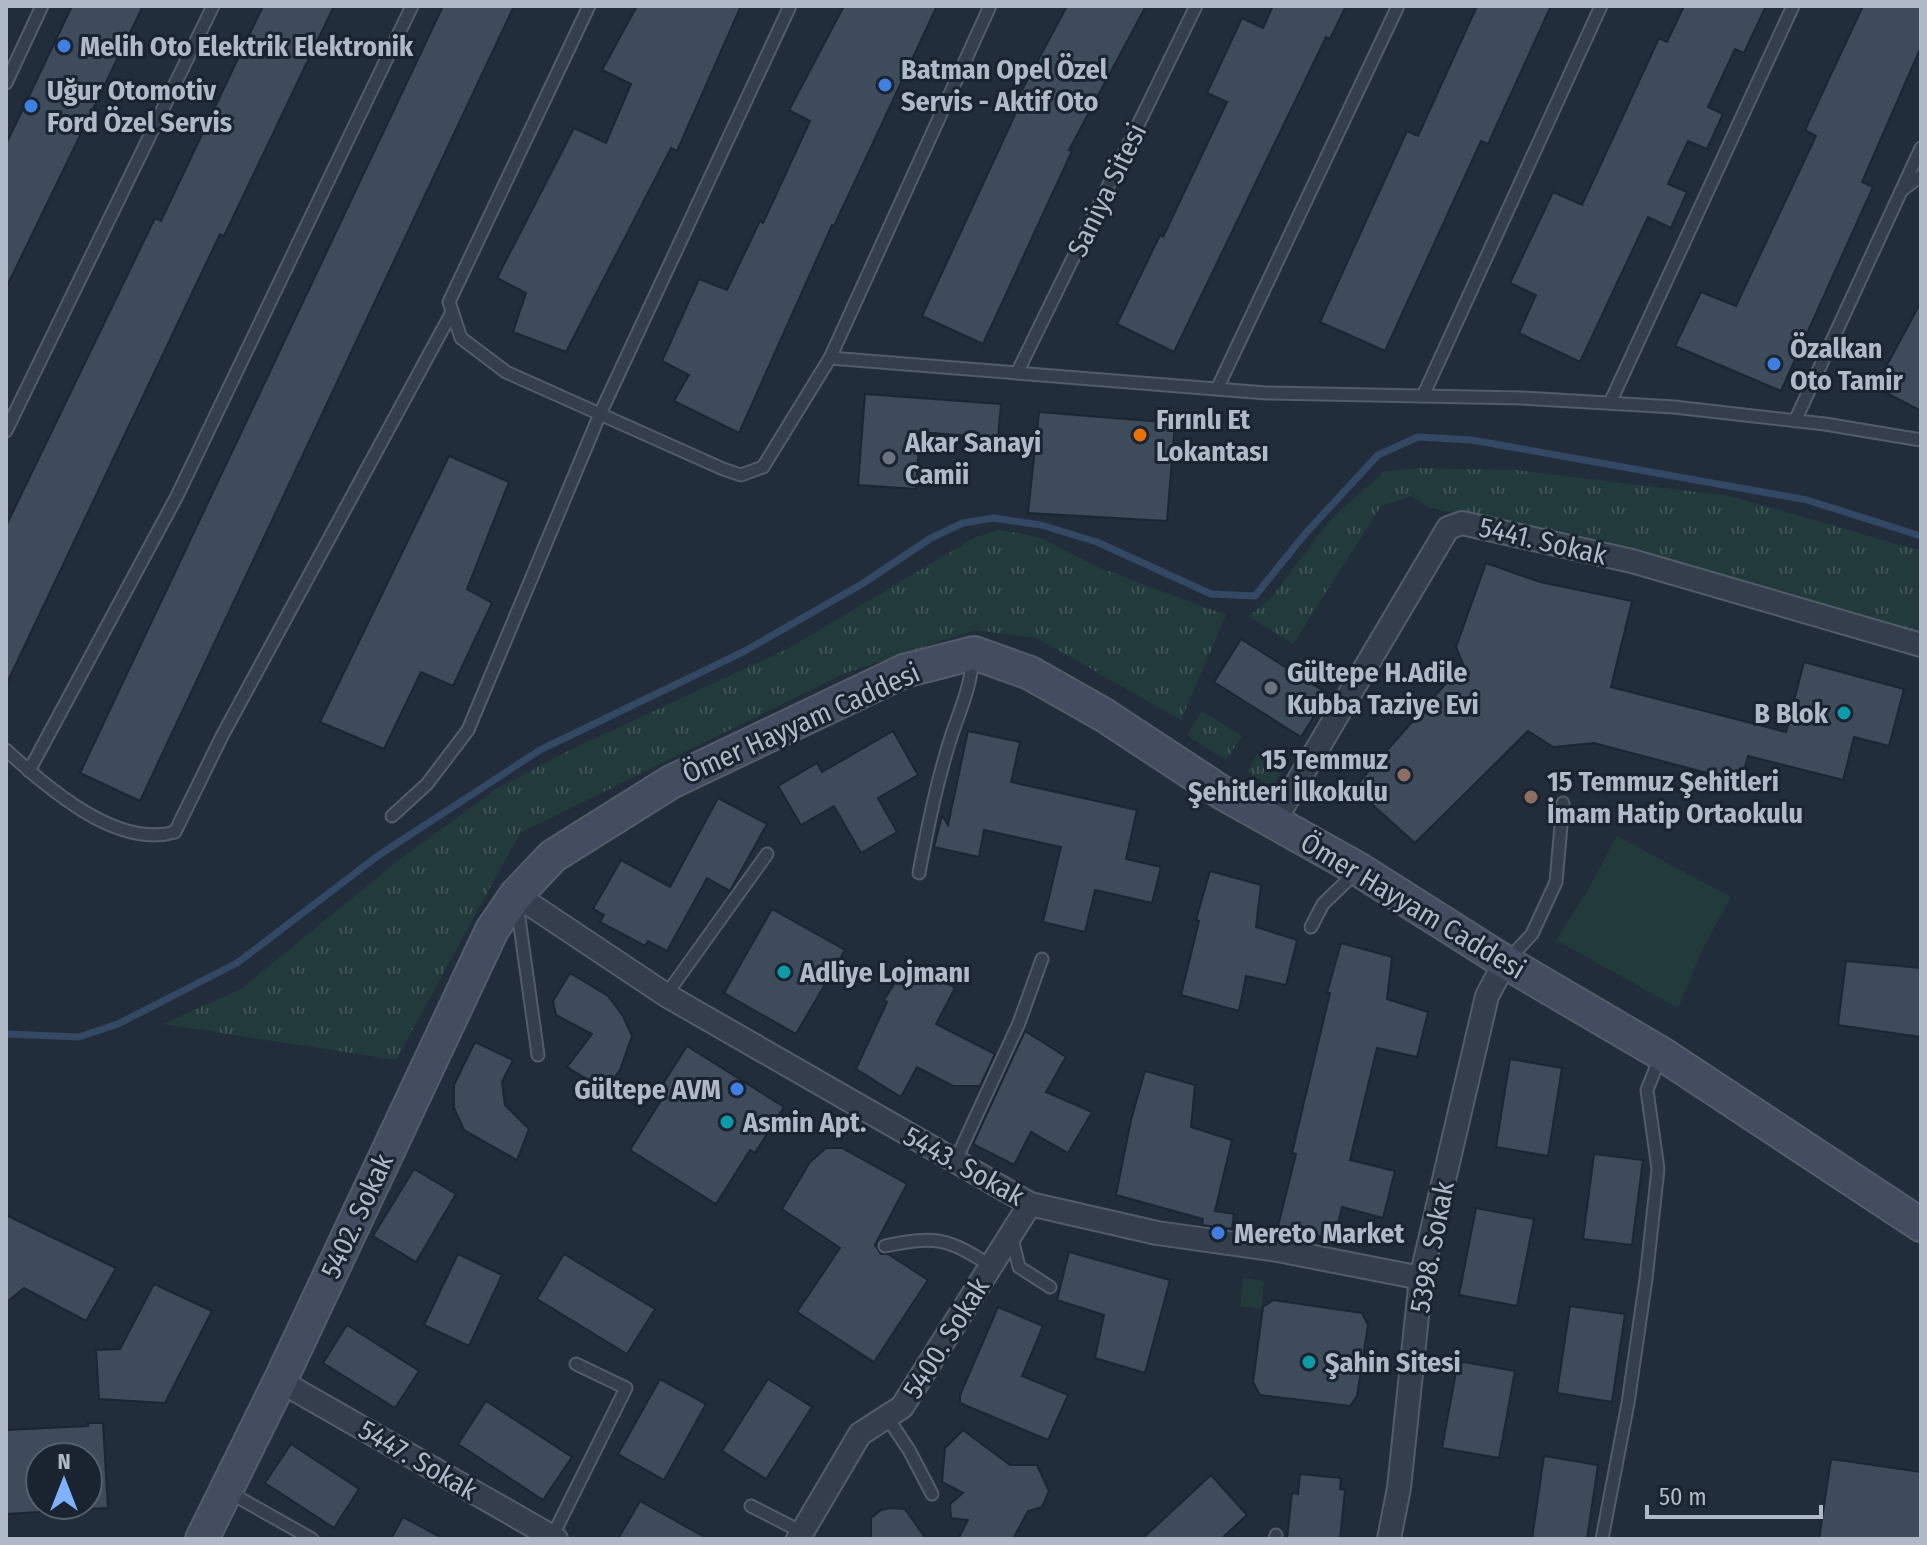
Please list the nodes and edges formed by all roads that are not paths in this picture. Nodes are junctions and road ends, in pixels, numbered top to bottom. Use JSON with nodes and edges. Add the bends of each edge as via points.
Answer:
{"nodes":[{"id":1,"x":42,"y":6,"type":"edge"},
{"id":2,"x":213,"y":6,"type":"edge"},
{"id":3,"x":412,"y":6,"type":"edge"},
{"id":4,"x":589,"y":6,"type":"edge"},
{"id":5,"x":790,"y":6,"type":"edge"},
{"id":6,"x":990,"y":6,"type":"edge"},
{"id":7,"x":1196,"y":6,"type":"edge"},
{"id":8,"x":1398,"y":6,"type":"edge"},
{"id":9,"x":1601,"y":6,"type":"edge"},
{"id":10,"x":1793,"y":6,"type":"edge"},
{"id":11,"x":6,"y":83,"type":"edge"},
{"id":12,"x":1921,"y":148,"type":"edge"},
{"id":13,"x":1921,"y":176,"type":"edge"},
{"id":14,"x":1902,"y":190,"type":"junction"},
{"id":15,"x":452,"y":312,"type":"junction"},
{"id":16,"x":830,"y":358,"type":"junction"},
{"id":17,"x":1017,"y":373,"type":"junction"},
{"id":18,"x":1217,"y":389,"type":"junction"},
{"id":19,"x":1423,"y":396,"type":"junction"},
{"id":20,"x":1610,"y":403,"type":"junction"},
{"id":21,"x":600,"y":414,"type":"junction"},
{"id":22,"x":1795,"y":421,"type":"junction"},
{"id":23,"x":6,"y":431,"type":"edge"},
{"id":24,"x":1921,"y":440,"type":"edge"},
{"id":25,"x":1921,"y":645,"type":"edge"},
{"id":26,"x":974,"y":653,"type":"junction"},
{"id":27,"x":6,"y":750,"type":"edge"},
{"id":28,"x":29,"y":771,"type":"junction"},
{"id":29,"x":1563,"y":803,"type":"dead end"},
{"id":30,"x":392,"y":816,"type":"dead end"},
{"id":31,"x":1274,"y":822,"type":"junction"},
{"id":32,"x":767,"y":854,"type":"dead end"},
{"id":33,"x":1358,"y":869,"type":"junction"},
{"id":34,"x":919,"y":873,"type":"dead end"},
{"id":35,"x":516,"y":895,"type":"junction"},
{"id":36,"x":1311,"y":927,"type":"dead end"},
{"id":37,"x":1042,"y":959,"type":"dead end"},
{"id":38,"x":1505,"y":962,"type":"junction"},
{"id":39,"x":666,"y":995,"type":"junction"},
{"id":40,"x":1662,"y":1054,"type":"junction"},
{"id":41,"x":538,"y":1055,"type":"dead end"},
{"id":42,"x":955,"y":1162,"type":"junction"},
{"id":43,"x":1030,"y":1204,"type":"junction"},
{"id":44,"x":1921,"y":1225,"type":"edge"},
{"id":45,"x":1012,"y":1238,"type":"junction"},
{"id":46,"x":885,"y":1246,"type":"dead end"},
{"id":47,"x":991,"y":1266,"type":"junction"},
{"id":48,"x":1421,"y":1278,"type":"junction"},
{"id":49,"x":1050,"y":1287,"type":"dead end"},
{"id":50,"x":576,"y":1364,"type":"dead end"},
{"id":51,"x":280,"y":1381,"type":"junction"},
{"id":52,"x":887,"y":1417,"type":"junction"},
{"id":53,"x":228,"y":1487,"type":"junction"},
{"id":54,"x":932,"y":1494,"type":"dead end"},
{"id":55,"x":751,"y":1506,"type":"dead end"},
{"id":56,"x":800,"y":1536,"type":"edge"},
{"id":57,"x":554,"y":1538,"type":"edge"},
{"id":58,"x":202,"y":1539,"type":"edge"},
{"id":59,"x":312,"y":1539,"type":"edge"},
{"id":60,"x":1389,"y":1539,"type":"edge"},
{"id":61,"x":1602,"y":1539,"type":"edge"}],
"edges":[{"from":1,"to":11,"type":"lane"},
{"from":2,"to":23,"type":"lane"},
{"from":3,"to":28,"type":"lane","via":[[177,496]]},
{"from":4,"to":15,"type":"lane","via":[[449,302]]},
{"from":5,"to":21,"type":"lane"},
{"from":6,"to":16,"type":"lane"},
{"from":7,"to":17,"type":"lane","name":"Saniya Sitesi"},
{"from":8,"to":18,"type":"lane"},
{"from":9,"to":19,"type":"lane"},
{"from":10,"to":20,"type":"lane"},
{"from":12,"to":14,"type":"lane"},
{"from":13,"to":14,"type":"lane"},
{"from":14,"to":22,"type":"lane"},
{"from":15,"to":21,"type":"lane","via":[[461,338],[506,372]]},
{"from":15,"to":28,"type":"lane","via":[[175,832],[162,836],[122,831],[50,790]]},
{"from":16,"to":17,"type":"lane"},
{"from":16,"to":21,"type":"lane","via":[[763,467],[741,475]]},
{"from":17,"to":18,"type":"lane"},
{"from":18,"to":19,"type":"lane"},
{"from":19,"to":20,"type":"lane"},
{"from":20,"to":22,"type":"lane"},
{"from":21,"to":30,"type":"lane","via":[[468,730],[427,784]]},
{"from":22,"to":24,"type":"lane"},
{"from":25,"to":31,"type":"street","name":"5441. Sokak","via":[[1632,561],[1462,523],[1448,528]]},
{"from":26,"to":31,"type":"street","name":"Ömer Hayyam Caddesi","via":[[1030,673]]},
{"from":26,"to":34,"type":"lane","via":[[971,683],[931,807]]},
{"from":26,"to":35,"type":"street","name":"Ömer Hayyam Caddesi","via":[[904,671],[671,782],[553,856]]},
{"from":27,"to":28,"type":"lane"},
{"from":29,"to":38,"type":"lane","via":[[1556,882],[1532,934]]},
{"from":31,"to":33,"type":"street","name":"Ömer Hayyam Caddesi"},
{"from":32,"to":39,"type":"lane"},
{"from":33,"to":36,"type":"lane","via":[[1323,904]]},
{"from":33,"to":38,"type":"street","name":"Ömer Hayyam Caddesi"},
{"from":35,"to":39,"type":"street","name":"5443. Sokak"},
{"from":35,"to":41,"type":"lane"},
{"from":35,"to":51,"type":"street","name":"5402. Sokak","via":[[492,930]]},
{"from":37,"to":42,"type":"lane","via":[[1019,1023]]},
{"from":38,"to":40,"type":"street","name":"Ömer Hayyam Caddesi"},
{"from":38,"to":48,"type":"street","name":"5398. Sokak","via":[[1487,996]]},
{"from":39,"to":42,"type":"street","name":"5443. Sokak"},
{"from":40,"to":44,"type":"street","name":"Ömer Hayyam Caddesi"},
{"from":40,"to":61,"type":"lane","via":[[1647,1090],[1658,1169],[1646,1279]]},
{"from":42,"to":43,"type":"street","name":"5443. Sokak"},
{"from":43,"to":45,"type":"street","name":"5400. Sokak"},
{"from":43,"to":48,"type":"street","name":"5443. Sokak","via":[[1157,1233]]},
{"from":45,"to":47,"type":"street","name":"5400. Sokak"},
{"from":45,"to":49,"type":"lane","via":[[1019,1267]]},
{"from":46,"to":47,"type":"lane","via":[[924,1238],[944,1240]]},
{"from":47,"to":52,"type":"street","name":"5400. Sokak","via":[[902,1407]]},
{"from":48,"to":60,"type":"street","name":"5398. Sokak"},
{"from":50,"to":57,"type":"lane","via":[[626,1388]]},
{"from":51,"to":53,"type":"street","name":"5402. Sokak"},
{"from":51,"to":57,"type":"street","name":"5447. Sokak"},
{"from":52,"to":54,"type":"lane"},
{"from":52,"to":56,"type":"street","name":"5400. Sokak","via":[[860,1434]]},
{"from":53,"to":58,"type":"street","name":"5402. Sokak"},
{"from":53,"to":59,"type":"lane"},
{"from":55,"to":56,"type":"lane"}]}
